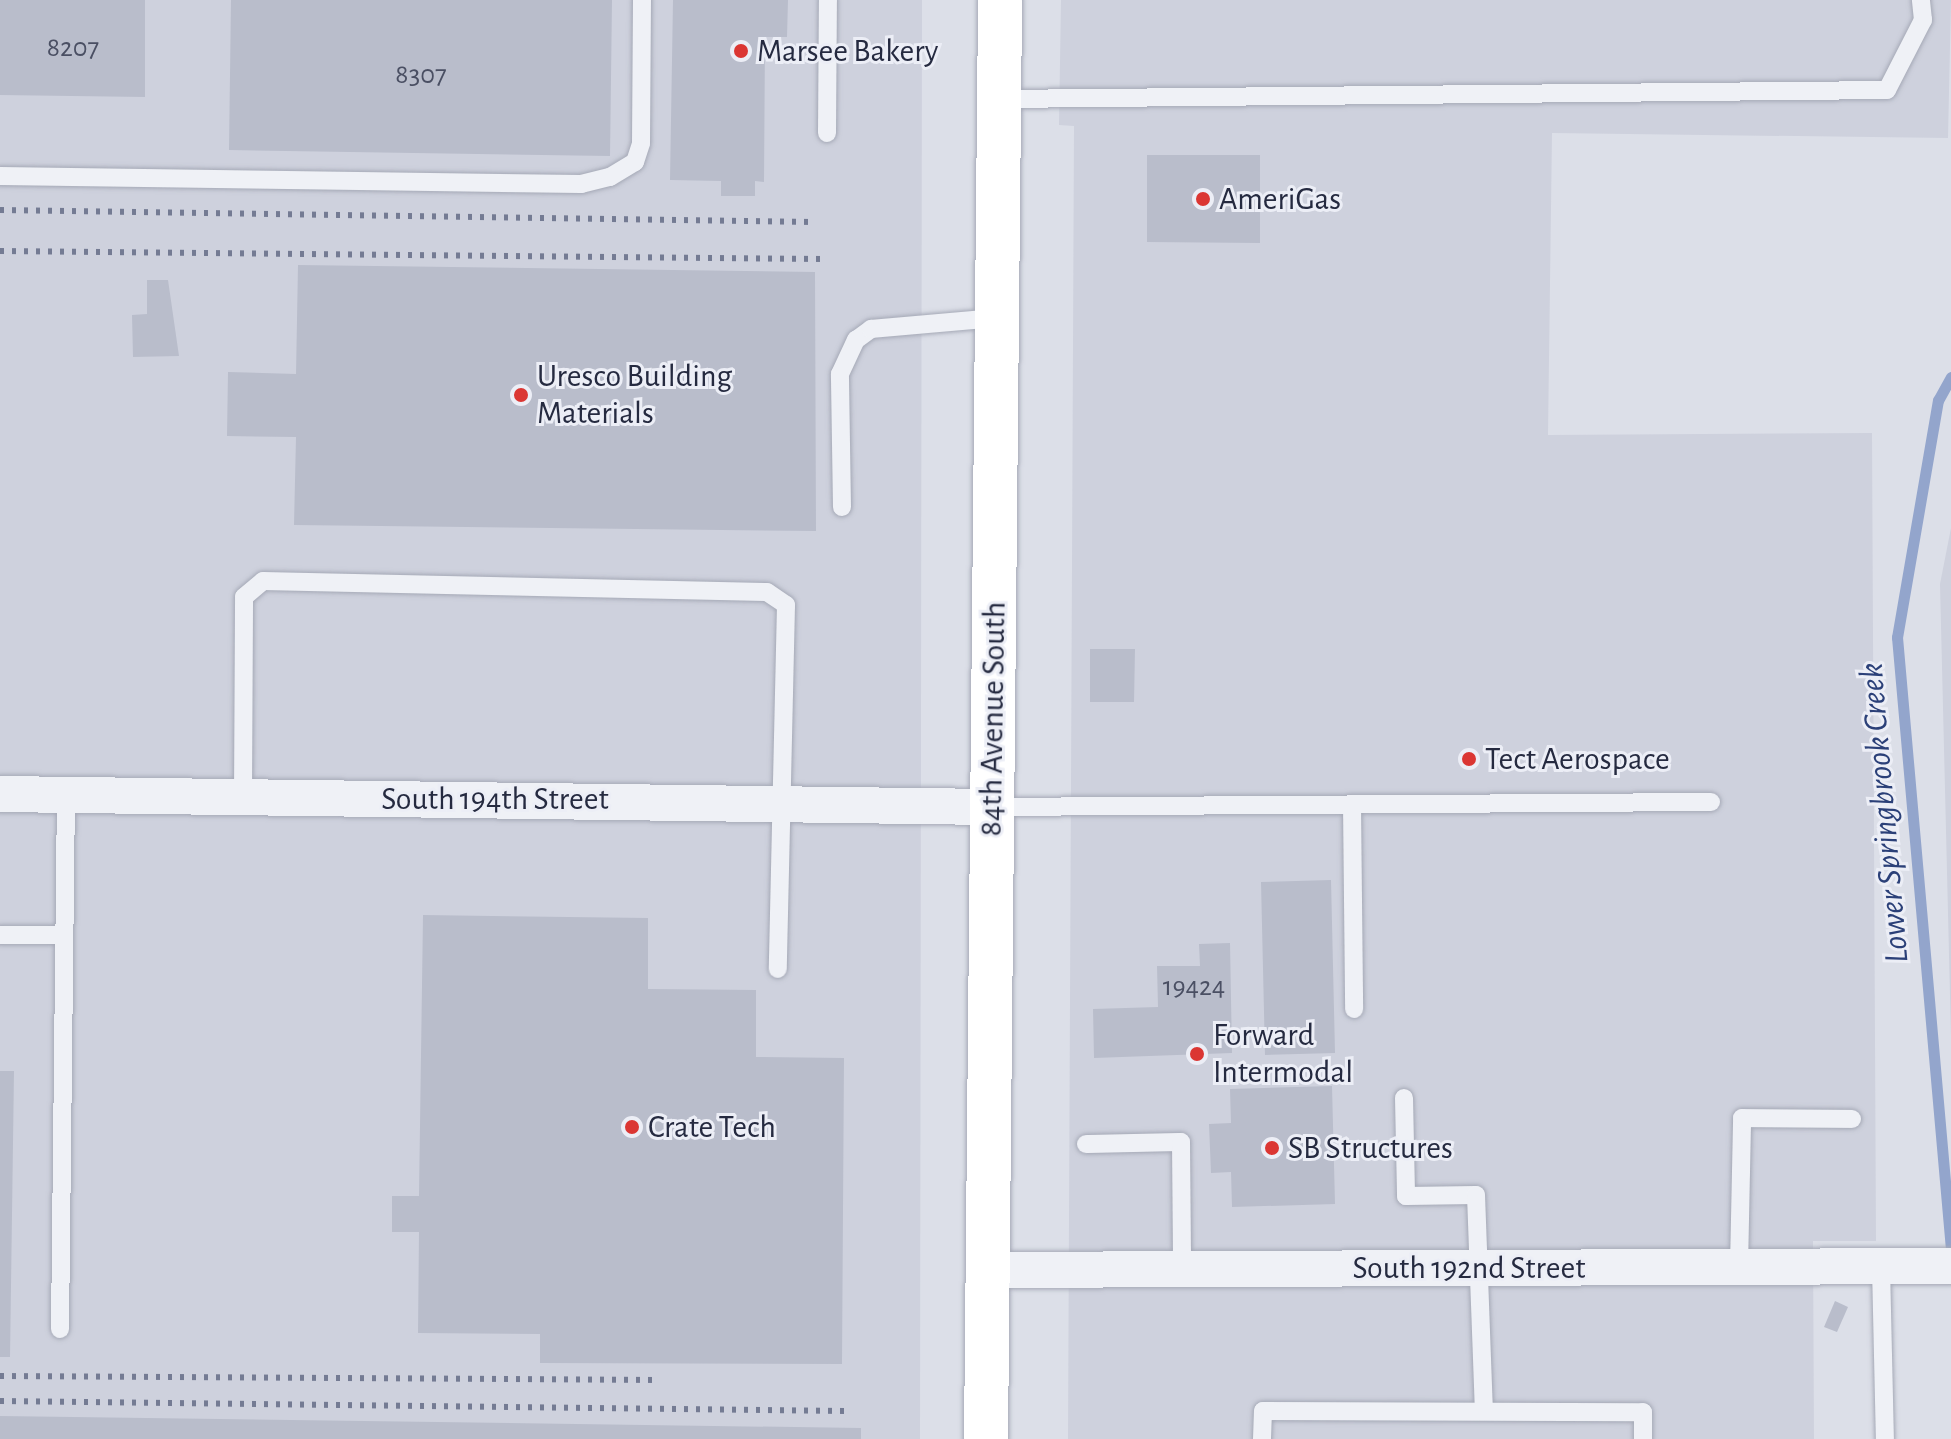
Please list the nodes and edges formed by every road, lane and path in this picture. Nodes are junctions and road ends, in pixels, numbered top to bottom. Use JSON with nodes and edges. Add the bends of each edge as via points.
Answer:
{"nodes":[{"id":1,"x":642,"y":0,"type":"edge"},
{"id":2,"x":828,"y":0,"type":"edge"},
{"id":3,"x":1000,"y":0,"type":"edge"},
{"id":4,"x":1921,"y":0,"type":"edge"},
{"id":5,"x":1000,"y":99,"type":"junction"},
{"id":6,"x":827,"y":133,"type":"dead end"},
{"id":7,"x":0,"y":176,"type":"edge"},
{"id":8,"x":999,"y":318,"type":"junction"},
{"id":9,"x":842,"y":507,"type":"dead end"},
{"id":10,"x":0,"y":794,"type":"edge"},
{"id":11,"x":66,"y":795,"type":"junction"},
{"id":12,"x":243,"y":797,"type":"junction"},
{"id":13,"x":782,"y":802,"type":"junction"},
{"id":14,"x":1711,"y":802,"type":"dead end"},
{"id":15,"x":1352,"y":804,"type":"junction"},
{"id":16,"x":990,"y":807,"type":"junction"},
{"id":17,"x":0,"y":935,"type":"edge"},
{"id":18,"x":64,"y":935,"type":"junction"},
{"id":19,"x":778,"y":969,"type":"dead end"},
{"id":20,"x":1354,"y":1009,"type":"dead end"},
{"id":21,"x":1404,"y":1098,"type":"dead end"},
{"id":22,"x":1852,"y":1119,"type":"dead end"},
{"id":23,"x":1086,"y":1144,"type":"dead end"},
{"id":24,"x":1895,"y":1266,"type":"junction"},
{"id":25,"x":1951,"y":1266,"type":"edge"},
{"id":26,"x":1739,"y":1267,"type":"junction"},
{"id":27,"x":1478,"y":1268,"type":"junction"},
{"id":28,"x":1182,"y":1269,"type":"junction"},
{"id":29,"x":987,"y":1270,"type":"junction"},
{"id":30,"x":60,"y":1329,"type":"dead end"},
{"id":31,"x":1484,"y":1411,"type":"junction"},
{"id":32,"x":986,"y":1439,"type":"edge"},
{"id":33,"x":1262,"y":1439,"type":"edge"},
{"id":34,"x":1643,"y":1439,"type":"edge"},
{"id":35,"x":1885,"y":1439,"type":"edge"}],
"edges":[{"from":1,"to":7,"type":"lane","via":[[641,143],[635,162],[610,177],[581,184]]},
{"from":2,"to":6,"type":"lane"},
{"from":3,"to":5,"type":"main road","name":"84th Avenue South"},
{"from":4,"to":5,"type":"lane","via":[[1923,20],[1887,90]]},
{"from":5,"to":8,"type":"main road","name":"84th Avenue South"},
{"from":8,"to":9,"type":"lane","via":[[871,329],[856,340],[840,374]]},
{"from":8,"to":16,"type":"main road","name":"84th Avenue South"},
{"from":10,"to":11,"type":"street","name":"South 194th Street"},
{"from":11,"to":12,"type":"street","name":"South 194th Street"},
{"from":11,"to":18,"type":"lane"},
{"from":12,"to":13,"type":"street","name":"South 194th Street"},
{"from":12,"to":13,"type":"lane","via":[[244,597],[263,581],[767,592],[786,605]]},
{"from":13,"to":16,"type":"street","name":"South 194th Street"},
{"from":13,"to":19,"type":"lane"},
{"from":14,"to":15,"type":"lane"},
{"from":15,"to":16,"type":"lane"},
{"from":15,"to":20,"type":"lane"},
{"from":16,"to":29,"type":"main road","name":"84th Avenue South"},
{"from":17,"to":18,"type":"lane"},
{"from":18,"to":30,"type":"lane"},
{"from":21,"to":27,"type":"lane","via":[[1406,1196],[1476,1195]]},
{"from":22,"to":26,"type":"lane","via":[[1742,1118]]},
{"from":23,"to":28,"type":"lane","via":[[1181,1142]]},
{"from":24,"to":25,"type":"street","name":"South 192nd Street"},
{"from":24,"to":26,"type":"street","name":"South 192nd Street"},
{"from":24,"to":35,"type":"lane"},
{"from":26,"to":27,"type":"street","name":"South 192nd Street"},
{"from":27,"to":28,"type":"street","name":"South 192nd Street"},
{"from":27,"to":31,"type":"lane"},
{"from":28,"to":29,"type":"street","name":"South 192nd Street"},
{"from":29,"to":32,"type":"main road","name":"84th Avenue South"},
{"from":31,"to":33,"type":"lane","via":[[1263,1411]]},
{"from":31,"to":34,"type":"lane","via":[[1643,1412]]}]}
